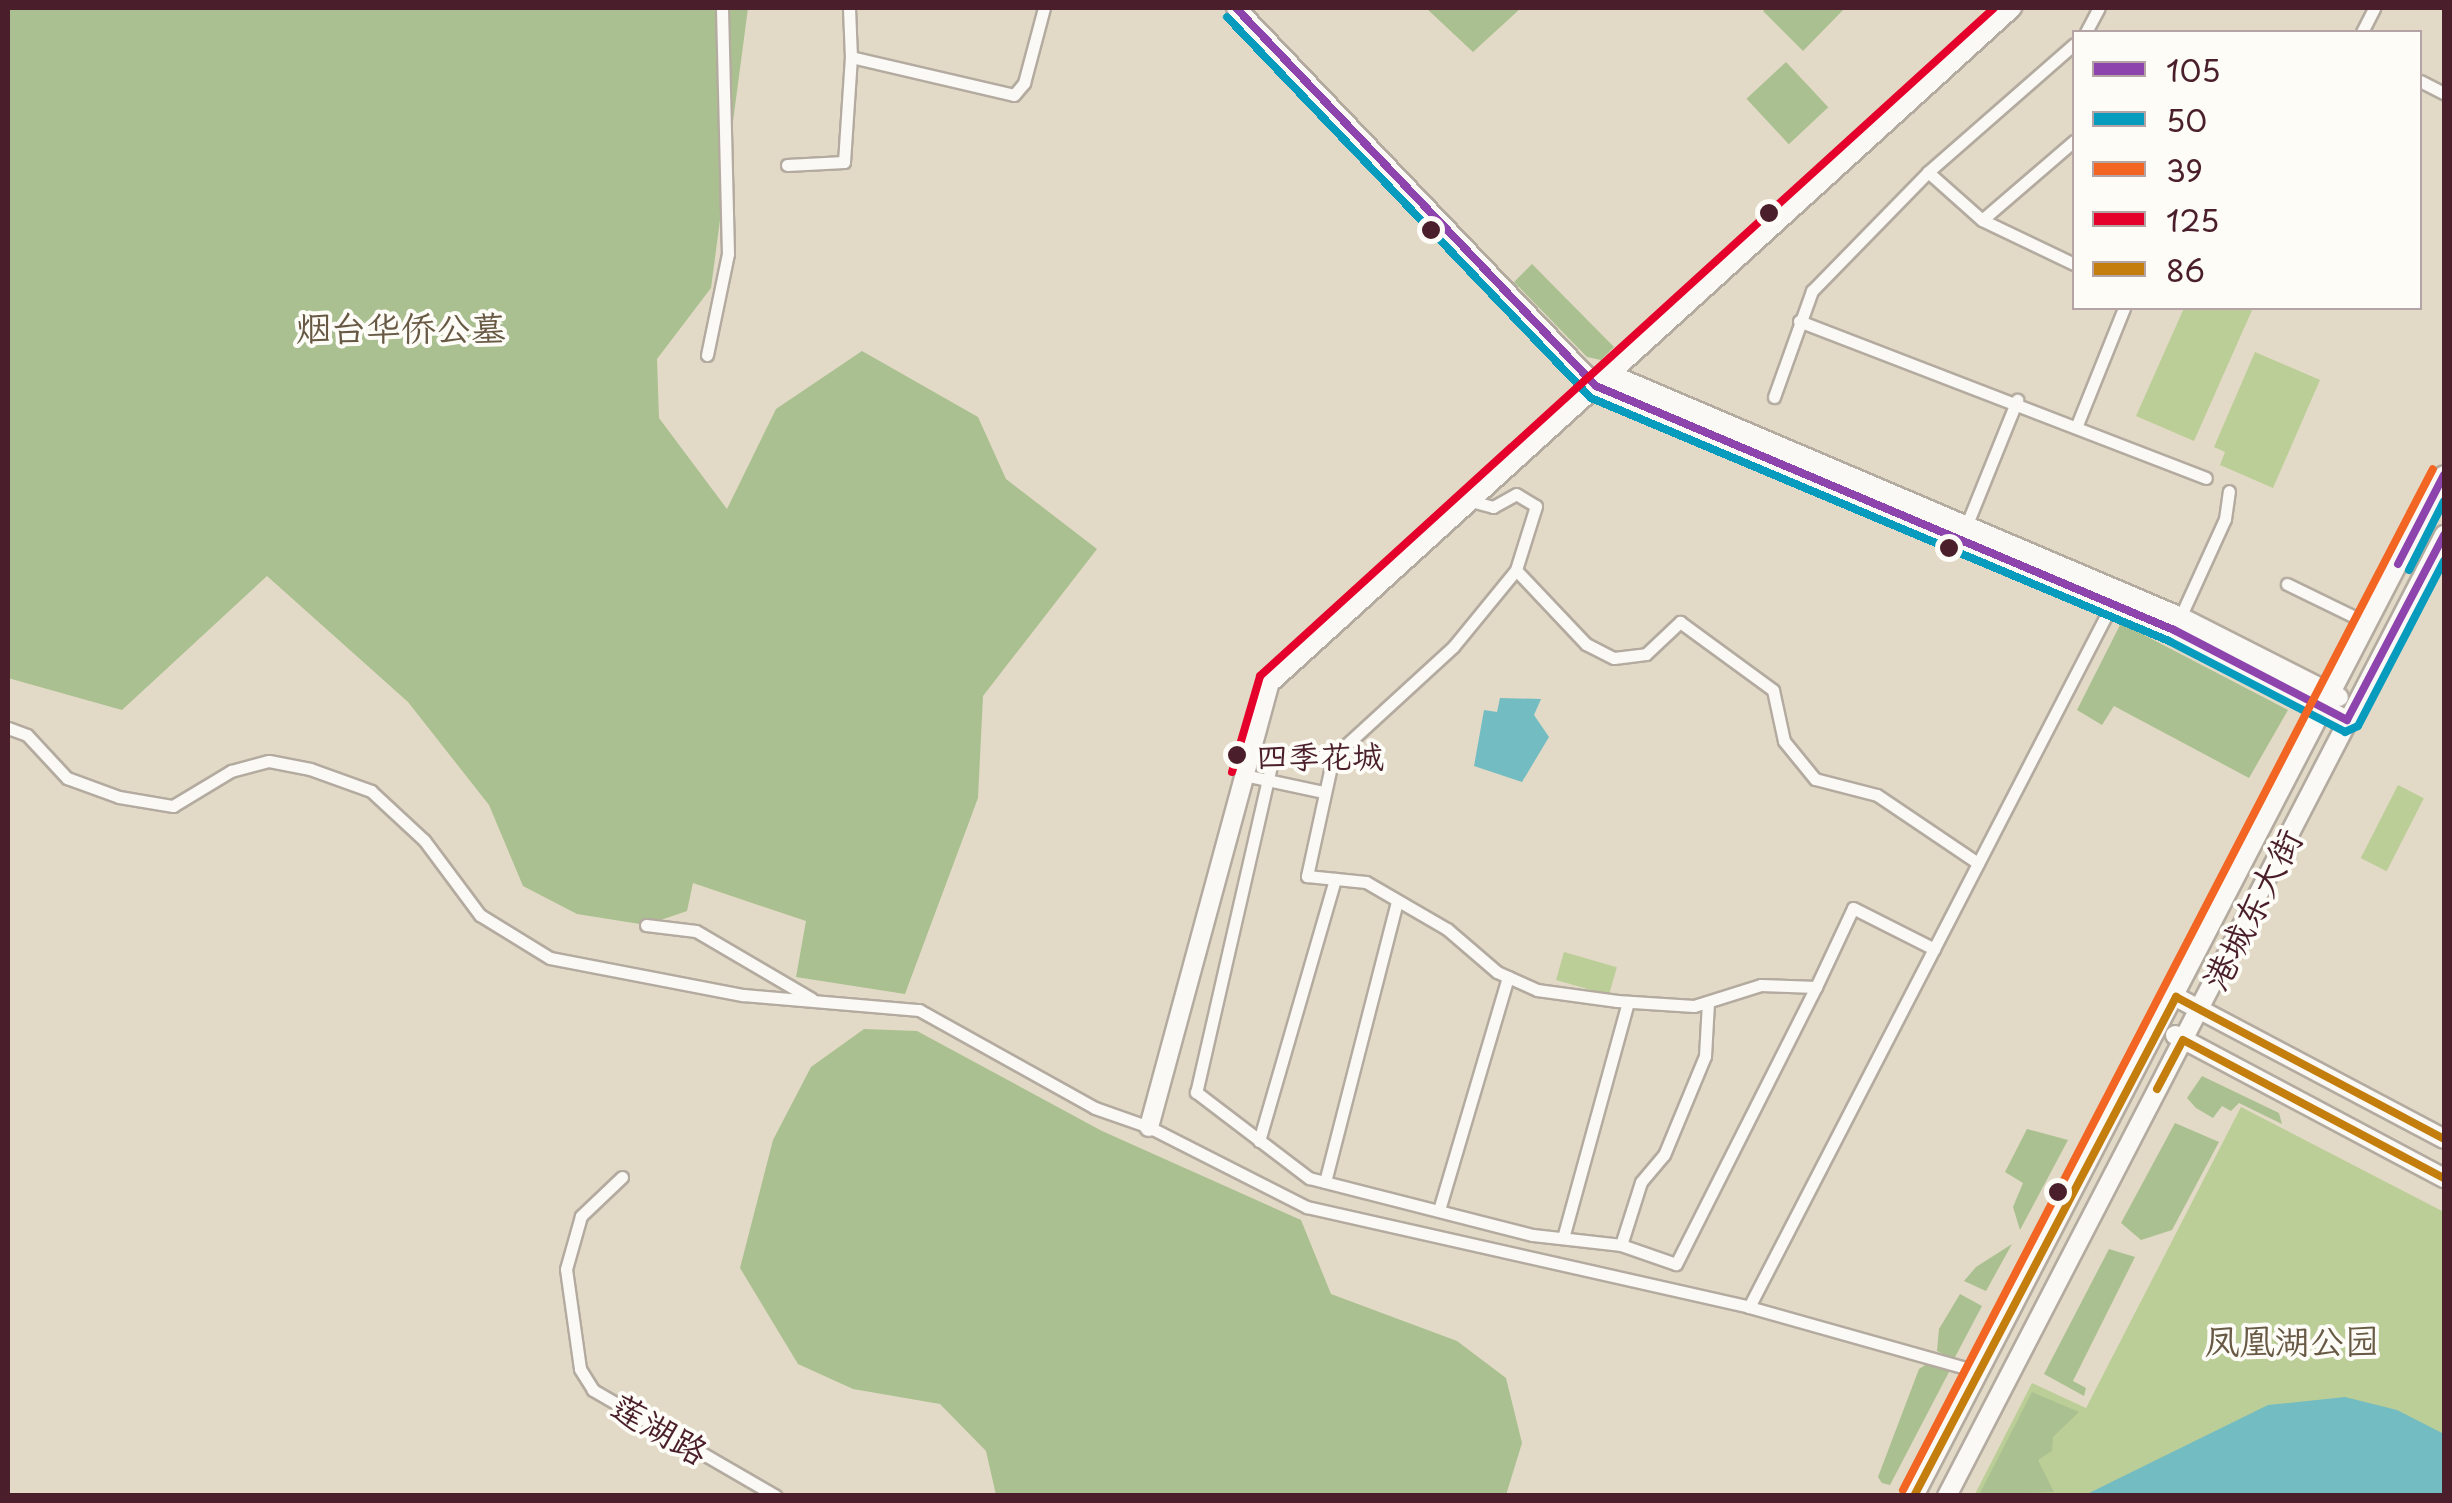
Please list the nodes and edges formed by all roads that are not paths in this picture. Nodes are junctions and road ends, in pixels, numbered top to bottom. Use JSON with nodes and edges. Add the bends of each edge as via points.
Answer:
{"nodes":[{"id":1,"x":722,"y":8,"type":"edge"},
{"id":2,"x":849,"y":8,"type":"edge"},
{"id":3,"x":1044,"y":8,"type":"edge"},
{"id":4,"x":1236,"y":8,"type":"edge"},
{"id":5,"x":2012,"y":8,"type":"edge"},
{"id":6,"x":2099,"y":8,"type":"edge"},
{"id":7,"x":2087,"y":30,"type":"edge"},
{"id":8,"x":2072,"y":46,"type":"edge"},
{"id":9,"x":852,"y":58,"type":"junction"},
{"id":10,"x":2072,"y":142,"type":"edge"},
{"id":11,"x":787,"y":165,"type":"dead end"},
{"id":12,"x":1928,"y":172,"type":"junction"},
{"id":13,"x":1982,"y":220,"type":"junction"},
{"id":14,"x":2072,"y":263,"type":"edge"},
{"id":15,"x":2123,"y":310,"type":"edge"},
{"id":16,"x":1799,"y":322,"type":"junction"},
{"id":17,"x":707,"y":355,"type":"dead end"},
{"id":18,"x":1602,"y":380,"type":"junction"},
{"id":19,"x":1774,"y":397,"type":"dead end"},
{"id":20,"x":2016,"y":400,"type":"junction"},
{"id":21,"x":2077,"y":425,"type":"junction"},
{"id":22,"x":2444,"y":475,"type":"edge"},
{"id":23,"x":2206,"y":478,"type":"dead end"},
{"id":24,"x":2229,"y":490,"type":"dead end"},
{"id":25,"x":1471,"y":500,"type":"junction"},
{"id":26,"x":1966,"y":524,"type":"junction"},
{"id":27,"x":2444,"y":535,"type":"edge"},
{"id":28,"x":1516,"y":570,"type":"junction"},
{"id":29,"x":2287,"y":584,"type":"dead end"},
{"id":30,"x":2112,"y":604,"type":"junction"},
{"id":31,"x":2366,"y":623,"type":"junction"},
{"id":32,"x":2177,"y":624,"type":"junction"},
{"id":33,"x":2326,"y":700,"type":"junction"},
{"id":34,"x":2351,"y":712,"type":"junction"},
{"id":35,"x":8,"y":728,"type":"edge"},
{"id":36,"x":1333,"y":757,"type":"junction"},
{"id":37,"x":1244,"y":775,"type":"junction"},
{"id":38,"x":1268,"y":780,"type":"junction"},
{"id":39,"x":1323,"y":792,"type":"junction"},
{"id":40,"x":1978,"y":863,"type":"junction"},
{"id":41,"x":1335,"y":878,"type":"junction"},
{"id":42,"x":1397,"y":901,"type":"junction"},
{"id":43,"x":646,"y":925,"type":"dead end"},
{"id":44,"x":1934,"y":949,"type":"junction"},
{"id":45,"x":1508,"y":977,"type":"junction"},
{"id":46,"x":1816,"y":987,"type":"junction"},
{"id":47,"x":2176,"y":997,"type":"junction"},
{"id":48,"x":816,"y":1001,"type":"junction"},
{"id":49,"x":1628,"y":1002,"type":"junction"},
{"id":50,"x":1708,"y":1002,"type":"junction"},
{"id":51,"x":2200,"y":1010,"type":"junction"},
{"id":52,"x":2161,"y":1026,"type":"junction"},
{"id":53,"x":2182,"y":1040,"type":"junction"},
{"id":54,"x":1149,"y":1127,"type":"junction"},
{"id":55,"x":2444,"y":1139,"type":"edge"},
{"id":56,"x":1259,"y":1140,"type":"junction"},
{"id":57,"x":622,"y":1177,"type":"dead end"},
{"id":58,"x":2444,"y":1178,"type":"edge"},
{"id":59,"x":1325,"y":1182,"type":"junction"},
{"id":60,"x":1439,"y":1210,"type":"junction"},
{"id":61,"x":1563,"y":1238,"type":"junction"},
{"id":62,"x":1621,"y":1244,"type":"junction"},
{"id":63,"x":1749,"y":1307,"type":"junction"},
{"id":64,"x":1980,"y":1372,"type":"junction"},
{"id":65,"x":776,"y":1496,"type":"edge"},
{"id":66,"x":1914,"y":1496,"type":"edge"},
{"id":67,"x":1947,"y":1496,"type":"edge"}],
"edges":[{"from":1,"to":17,"type":"street","via":[[728,254]]},
{"from":2,"to":9,"type":"street"},
{"from":3,"to":9,"type":"street","via":[[1024,83],[1014,95]]},
{"from":4,"to":18,"type":"street"},
{"from":5,"to":18,"type":"street"},
{"from":6,"to":7,"type":"street"},
{"from":8,"to":12,"type":"street"},
{"from":9,"to":11,"type":"street","via":[[844,162]]},
{"from":10,"to":13,"type":"street"},
{"from":12,"to":13,"type":"street"},
{"from":12,"to":16,"type":"street","via":[[1812,291]]},
{"from":13,"to":14,"type":"street"},
{"from":15,"to":21,"type":"street"},
{"from":16,"to":19,"type":"street"},
{"from":16,"to":20,"type":"street"},
{"from":18,"to":25,"type":"street"},
{"from":18,"to":26,"type":"street"},
{"from":18,"to":30,"type":"street"},
{"from":20,"to":21,"type":"street"},
{"from":20,"to":26,"type":"street"},
{"from":21,"to":23,"type":"street"},
{"from":22,"to":31,"type":"street","name":"港城东大街"},
{"from":24,"to":32,"type":"street","via":[[2225,519]]},
{"from":25,"to":28,"type":"street","via":[[1493,507],[1516,494],[1536,506]]},
{"from":25,"to":37,"type":"street","via":[[1269,684]]},
{"from":26,"to":32,"type":"street"},
{"from":27,"to":34,"type":"street","name":"港城东大街"},
{"from":28,"to":36,"type":"street","via":[[1453,647]]},
{"from":28,"to":40,"type":"street","via":[[1586,644],[1614,658],[1646,654],[1680,622],[1774,690],[1784,740],[1814,780],[1877,795]]},
{"from":29,"to":31,"type":"street"},
{"from":30,"to":32,"type":"street"},
{"from":30,"to":40,"type":"street"},
{"from":31,"to":33,"type":"street","name":"港城东大街"},
{"from":32,"to":33,"type":"street"},
{"from":33,"to":34,"type":"street"},
{"from":33,"to":47,"type":"street","name":"港城东大街"},
{"from":34,"to":51,"type":"street","name":"港城东大街"},
{"from":35,"to":48,"type":"street","via":[[27,734],[67,778],[119,797],[173,806],[231,770],[269,761],[310,769],[371,791],[424,840],[480,915],[550,958],[645,980]]},
{"from":36,"to":38,"type":"street","via":[[1274,757]]},
{"from":36,"to":39,"type":"street"},
{"from":37,"to":38,"type":"street"},
{"from":37,"to":54,"type":"street"},
{"from":38,"to":39,"type":"street"},
{"from":38,"to":56,"type":"street","via":[[1196,1092]]},
{"from":39,"to":41,"type":"street","via":[[1306,876]]},
{"from":40,"to":44,"type":"street"},
{"from":41,"to":42,"type":"street","via":[[1366,882]]},
{"from":41,"to":56,"type":"street"},
{"from":42,"to":45,"type":"street"},
{"from":42,"to":59,"type":"street"},
{"from":43,"to":48,"type":"street","via":[[696,932]]},
{"from":44,"to":46,"type":"street","via":[[1853,908]]},
{"from":44,"to":63,"type":"street"},
{"from":45,"to":49,"type":"street","via":[[1538,990]]},
{"from":45,"to":60,"type":"street"},
{"from":46,"to":50,"type":"street","via":[[1762,985]]},
{"from":46,"to":62,"type":"street","via":[[1676,1264]]},
{"from":47,"to":51,"type":"street"},
{"from":47,"to":52,"type":"street","name":"港城东大街"},
{"from":48,"to":54,"type":"street","via":[[919,1010],[1095,1108]]},
{"from":49,"to":50,"type":"street"},
{"from":49,"to":61,"type":"street"},
{"from":50,"to":62,"type":"street","via":[[1704,1056],[1664,1155],[1641,1182]]},
{"from":51,"to":53,"type":"street","name":"港城东大街"},
{"from":51,"to":55,"type":"street"},
{"from":52,"to":53,"type":"street"},
{"from":52,"to":64,"type":"street","name":"港城东大街"},
{"from":53,"to":58,"type":"street"},
{"from":53,"to":67,"type":"street","name":"港城东大街"},
{"from":54,"to":63,"type":"street","via":[[1307,1207]]},
{"from":56,"to":59,"type":"street"},
{"from":57,"to":65,"type":"street","name":"莲湖路","via":[[581,1216],[566,1269],[580,1369],[593,1390]]},
{"from":59,"to":60,"type":"street"},
{"from":60,"to":61,"type":"street"},
{"from":61,"to":62,"type":"street"},
{"from":63,"to":64,"type":"street"},
{"from":64,"to":66,"type":"street","name":"港城东大街"}]}
